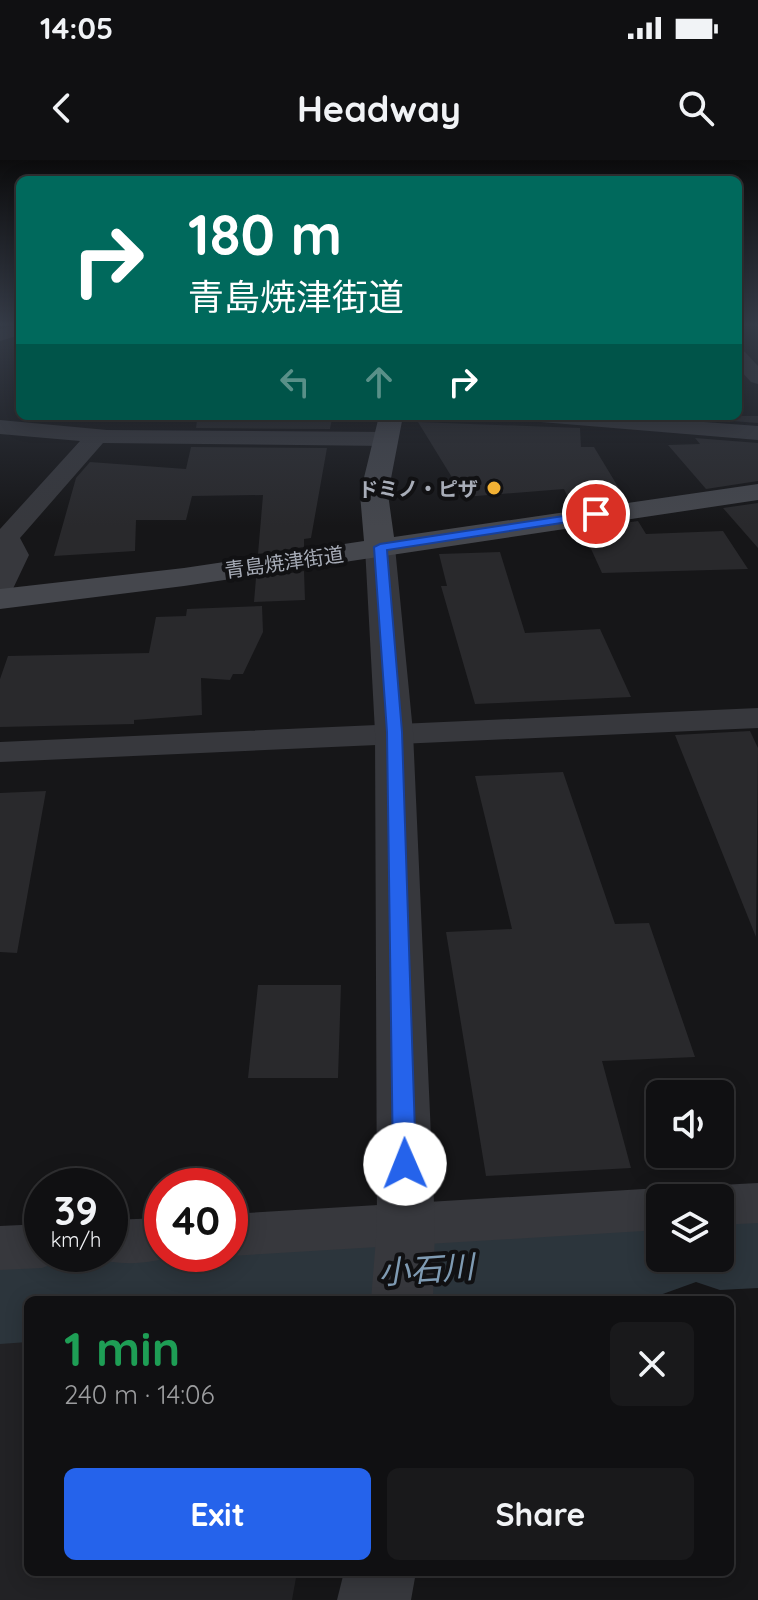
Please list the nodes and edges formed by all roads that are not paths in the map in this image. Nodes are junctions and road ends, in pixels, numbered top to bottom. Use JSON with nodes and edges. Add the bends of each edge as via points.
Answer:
{"nodes":[{"id":1,"x":360,"y":420,"type":"edge"},
{"id":2,"x":592,"y":420,"type":"edge"},
{"id":3,"x":0,"y":427,"type":"edge"},
{"id":4,"x":389,"y":427,"type":"edge"},
{"id":5,"x":758,"y":433,"type":"edge"},
{"id":6,"x":97,"y":436,"type":"junction"},
{"id":7,"x":353,"y":438,"type":"junction"},
{"id":8,"x":758,"y":492,"type":"edge"},
{"id":9,"x":380,"y":547,"type":"junction"},
{"id":10,"x":0,"y":589,"type":"edge"},
{"id":11,"x":0,"y":599,"type":"edge"},
{"id":12,"x":758,"y":718,"type":"edge"},
{"id":13,"x":394,"y":732,"type":"junction"},
{"id":14,"x":0,"y":752,"type":"edge"},
{"id":15,"x":758,"y":1203,"type":"edge"},
{"id":16,"x":734,"y":1204,"type":"edge"},
{"id":17,"x":646,"y":1210,"type":"edge"},
{"id":18,"x":406,"y":1226,"type":"junction"},
{"id":19,"x":248,"y":1234,"type":"edge"},
{"id":20,"x":24,"y":1247,"type":"edge"},
{"id":21,"x":0,"y":1248,"type":"edge"},
{"id":22,"x":402,"y":1296,"type":"edge"},
{"id":23,"x":379,"y":1576,"type":"edge"},
{"id":24,"x":374,"y":1600,"type":"edge"}],
"edges":[{"from":1,"to":7,"type":"street"},
{"from":2,"to":5,"type":"street"},
{"from":3,"to":6,"type":"street"},
{"from":4,"to":7,"type":"street"},
{"from":4,"to":9,"type":"main road","via":[[374,494]]},
{"from":6,"to":7,"type":"street"},
{"from":6,"to":10,"type":"street","via":[[7,537],[16,555]]},
{"from":8,"to":9,"type":"main road","name":"青島焼津街道"},
{"from":9,"to":11,"type":"main road","name":"青島焼津街道"},
{"from":9,"to":13,"type":"street"},
{"from":12,"to":13,"type":"street"},
{"from":13,"to":14,"type":"street"},
{"from":13,"to":18,"type":"street"},
{"from":15,"to":16,"type":"street"},
{"from":17,"to":18,"type":"street"},
{"from":18,"to":19,"type":"street"},
{"from":18,"to":22,"type":"street"},
{"from":20,"to":21,"type":"street"},
{"from":23,"to":24,"type":"street"}]}
